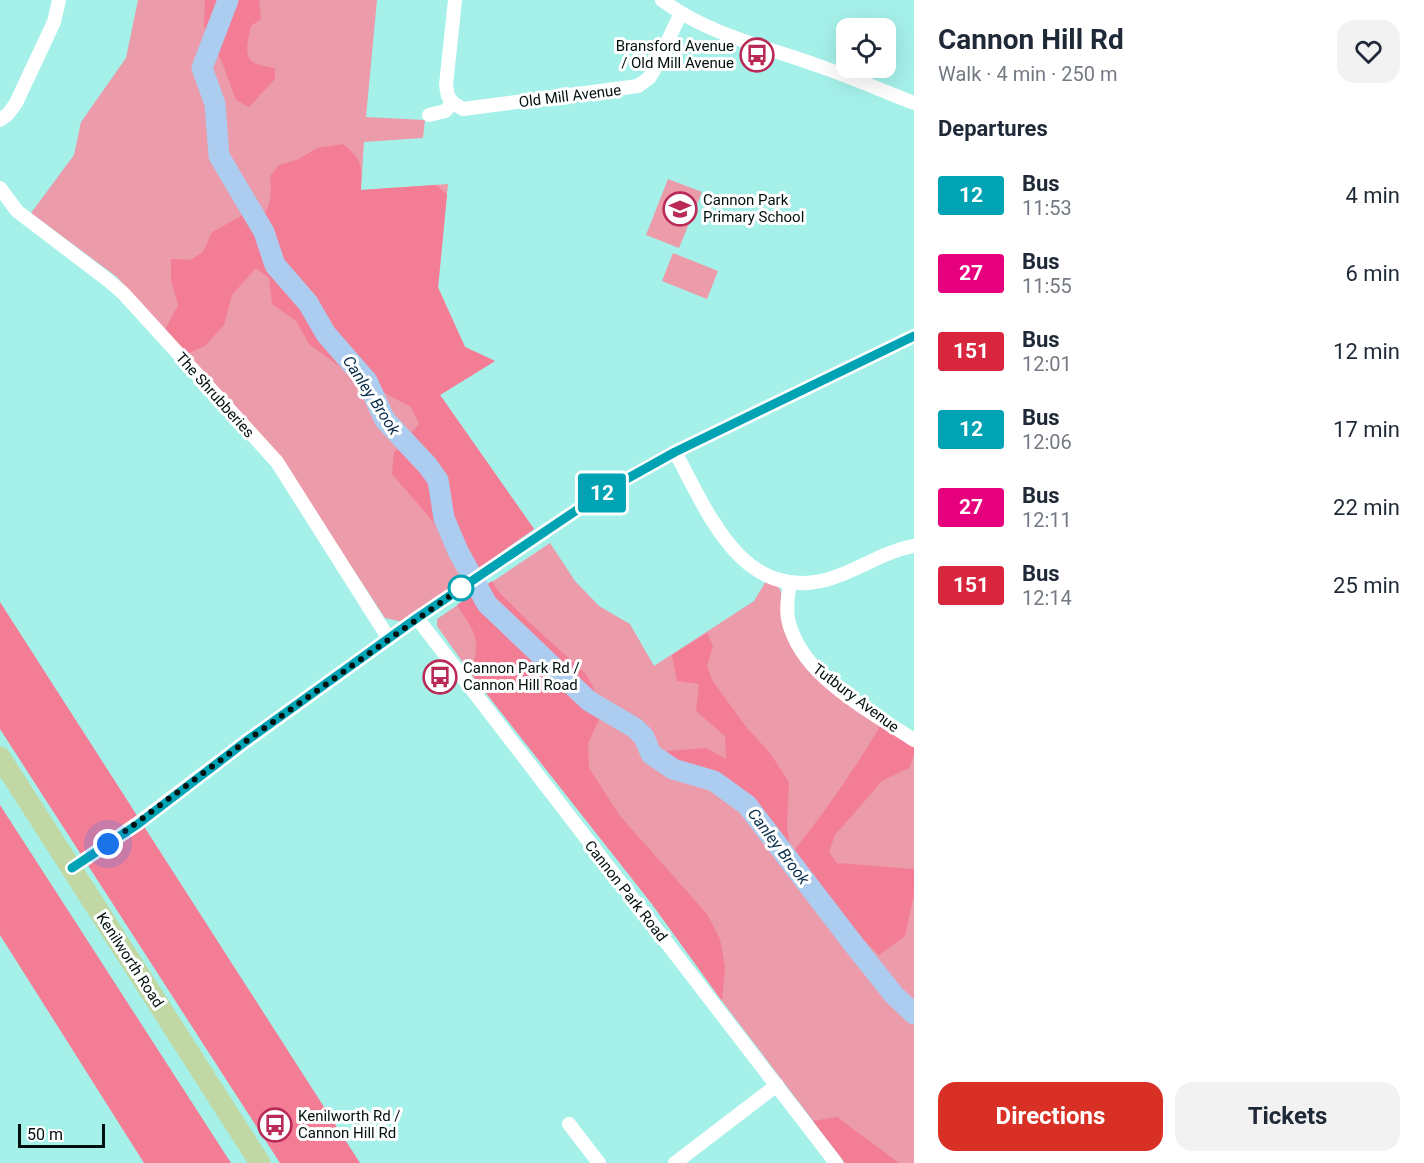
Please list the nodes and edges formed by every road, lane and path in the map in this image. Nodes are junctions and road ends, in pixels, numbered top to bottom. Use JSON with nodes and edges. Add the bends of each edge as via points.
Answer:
{"nodes":[{"id":1,"x":59,"y":0,"type":"edge"},
{"id":2,"x":455,"y":0,"type":"edge"},
{"id":3,"x":662,"y":0,"type":"edge"},
{"id":4,"x":681,"y":13,"type":"junction"},
{"id":5,"x":453,"y":103,"type":"junction"},
{"id":6,"x":914,"y":104,"type":"edge"},
{"id":7,"x":429,"y":115,"type":"dead end"},
{"id":8,"x":0,"y":120,"type":"edge"},
{"id":9,"x":0,"y":188,"type":"edge"},
{"id":10,"x":914,"y":336,"type":"edge"},
{"id":11,"x":675,"y":452,"type":"junction"},
{"id":12,"x":914,"y":546,"type":"edge"},
{"id":13,"x":790,"y":582,"type":"junction"},
{"id":14,"x":417,"y":618,"type":"junction"},
{"id":15,"x":389,"y":639,"type":"junction"},
{"id":16,"x":914,"y":740,"type":"edge"},
{"id":17,"x":0,"y":757,"type":"edge"},
{"id":18,"x":72,"y":868,"type":"junction"},
{"id":19,"x":777,"y":1085,"type":"junction"},
{"id":20,"x":569,"y":1124,"type":"dead end"},
{"id":21,"x":260,"y":1163,"type":"edge"},
{"id":22,"x":599,"y":1163,"type":"edge"},
{"id":23,"x":675,"y":1163,"type":"edge"},
{"id":24,"x":836,"y":1163,"type":"edge"}],
"edges":[{"from":1,"to":8,"type":"street","via":[[54,22],[16,103]]},
{"from":2,"to":5,"type":"street","via":[[446,85]]},
{"from":3,"to":4,"type":"street"},
{"from":4,"to":5,"type":"street","name":"Old Mill Avenue","via":[[654,70],[638,86],[463,109]]},
{"from":4,"to":6,"type":"street","via":[[733,37]]},
{"from":5,"to":7,"type":"street","via":[[445,111]]},
{"from":9,"to":15,"type":"street","name":"The Shrubberies","via":[[17,211],[123,293],[277,462]]},
{"from":10,"to":11,"type":"street"},
{"from":11,"to":13,"type":"street","via":[[732,549],[756,570]]},
{"from":11,"to":14,"type":"street","via":[[605,491]]},
{"from":12,"to":13,"type":"street","via":[[884,553],[828,579]]},
{"from":13,"to":16,"type":"street","name":"Tutbury Avenue","via":[[788,620],[810,663],[839,689]]},
{"from":14,"to":15,"type":"street"},
{"from":14,"to":19,"type":"street","name":"Cannon Park Road"},
{"from":15,"to":18,"type":"street"},
{"from":17,"to":18,"type":"main road","name":"Kenilworth Road"},
{"from":18,"to":21,"type":"main road","name":"Kenilworth Road"},
{"from":19,"to":23,"type":"street"},
{"from":19,"to":24,"type":"street","name":"Cannon Park Road"},
{"from":20,"to":22,"type":"street"}]}
